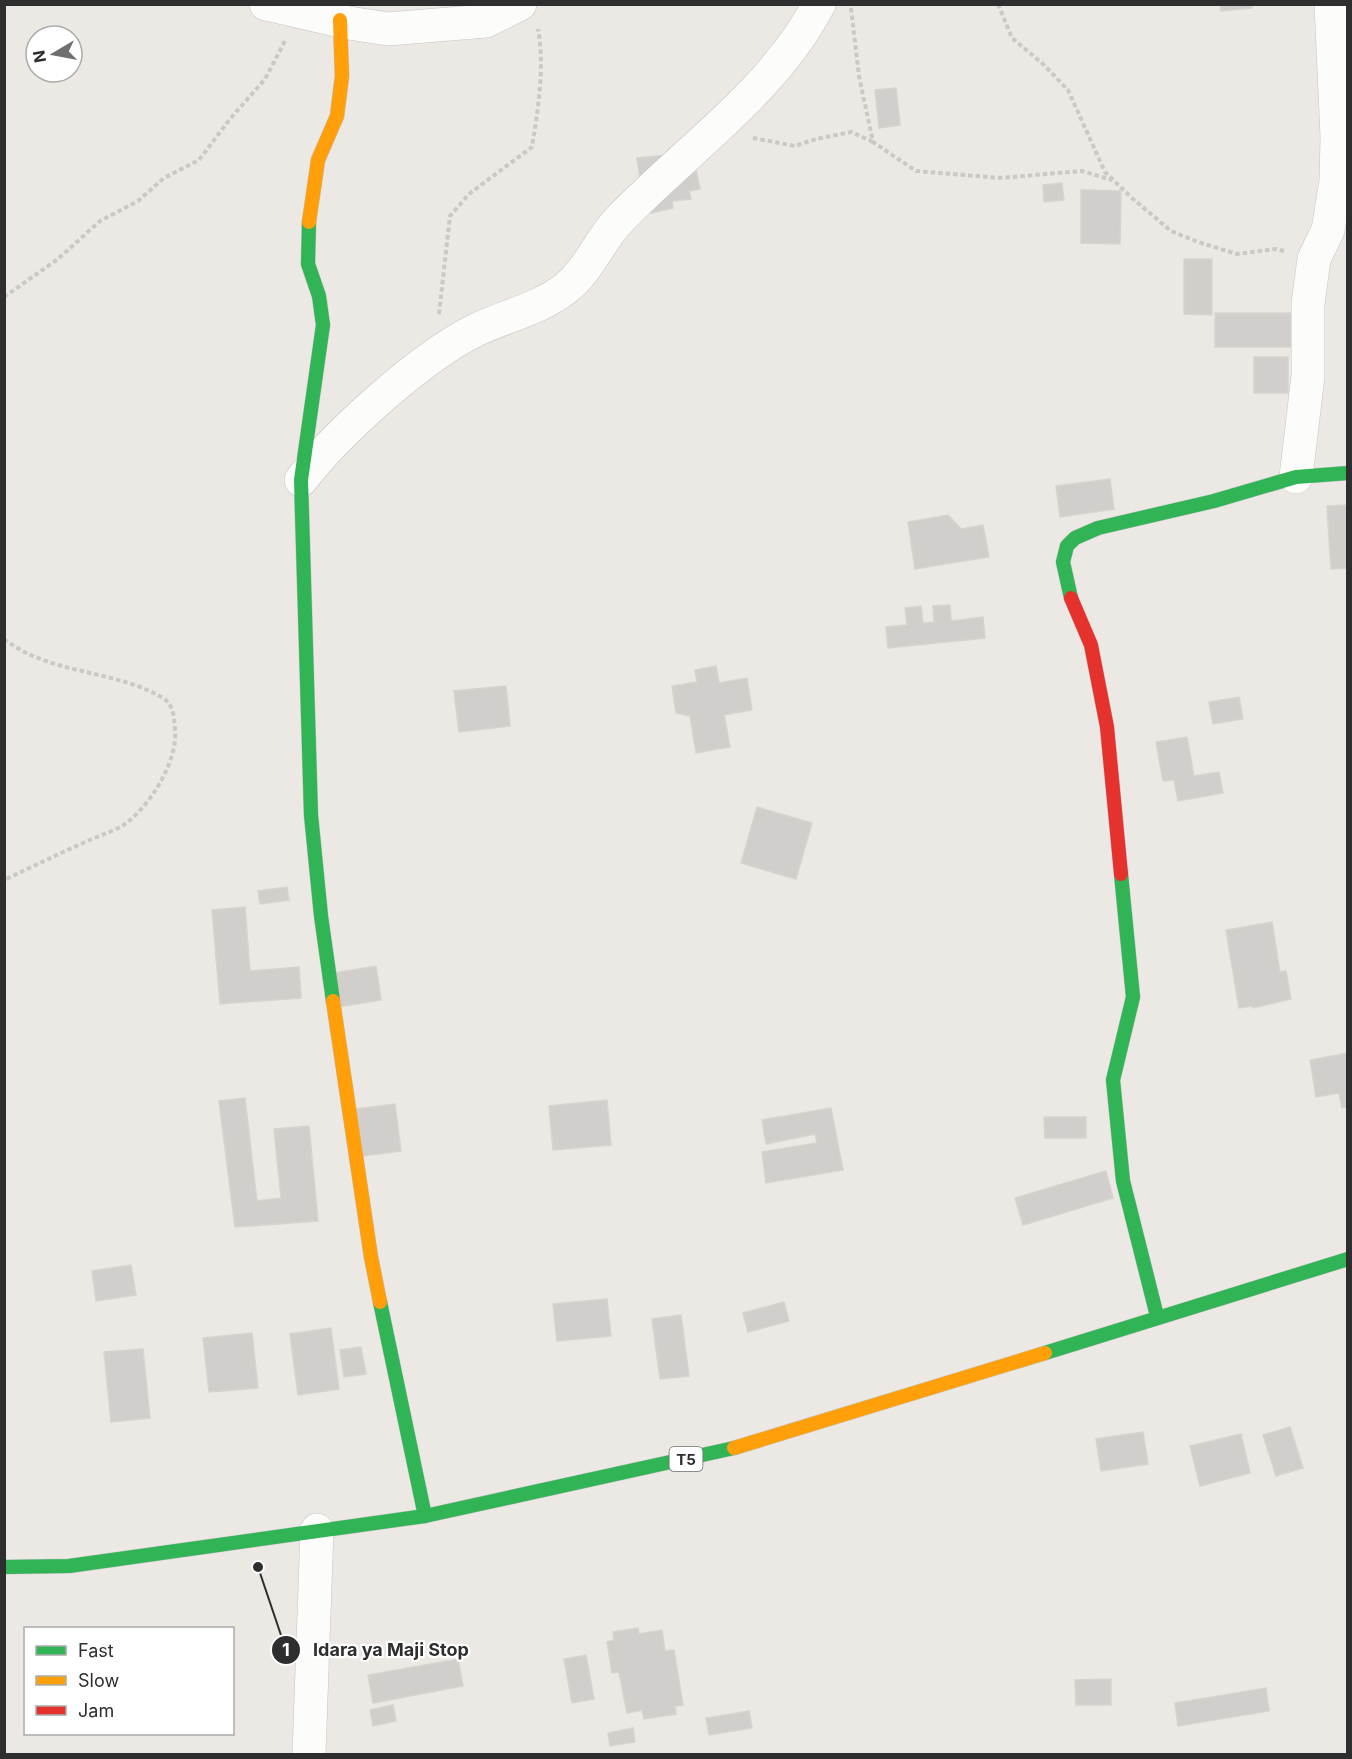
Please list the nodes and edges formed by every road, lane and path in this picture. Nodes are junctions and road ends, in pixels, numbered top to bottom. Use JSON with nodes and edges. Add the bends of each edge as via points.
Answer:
{"nodes":[{"id":1,"x":266,"y":4,"type":"edge"},
{"id":2,"x":819,"y":4,"type":"edge"},
{"id":3,"x":851,"y":4,"type":"edge"},
{"id":4,"x":998,"y":4,"type":"edge"},
{"id":5,"x":1331,"y":4,"type":"edge"},
{"id":6,"x":528,"y":13,"type":"edge"},
{"id":7,"x":325,"y":17,"type":"junction"},
{"id":8,"x":719,"y":125,"type":"junction"},
{"id":9,"x":873,"y":142,"type":"junction"},
{"id":10,"x":1113,"y":180,"type":"junction"},
{"id":11,"x":1314,"y":259,"type":"junction"},
{"id":12,"x":4,"y":297,"type":"edge"},
{"id":13,"x":437,"y":320,"type":"dead end"},
{"id":14,"x":1347,"y":473,"type":"edge"},
{"id":15,"x":1296,"y":477,"type":"junction"},
{"id":16,"x":302,"y":480,"type":"junction"},
{"id":17,"x":4,"y":639,"type":"edge"},
{"id":18,"x":4,"y":880,"type":"edge"},
{"id":19,"x":1347,"y":1259,"type":"edge"},
{"id":20,"x":1157,"y":1316,"type":"junction"},
{"id":21,"x":425,"y":1516,"type":"junction"},
{"id":22,"x":317,"y":1530,"type":"junction"},
{"id":23,"x":4,"y":1567,"type":"edge"},
{"id":24,"x":309,"y":1755,"type":"edge"}],
"edges":[{"from":1,"to":7,"type":"street"},
{"from":2,"to":8,"type":"street","via":[[783,58]]},
{"from":3,"to":9,"type":"path","via":[[859,76]]},
{"from":4,"to":10,"type":"path","via":[[1012,38],[1068,90]]},
{"from":5,"to":11,"type":"street","via":[[1336,181],[1328,230]]},
{"from":6,"to":7,"type":"street","via":[[454,25],[388,29]]},
{"from":6,"to":13,"type":"path","via":[[540,42],[532,147],[469,194],[450,216]]},
{"from":7,"to":12,"type":"path","via":[[286,38],[265,79],[199,160],[164,178],[138,201],[100,221],[58,259]]},
{"from":7,"to":16,"type":"main road","via":[[342,76],[337,116],[318,160],[309,221],[308,264],[323,325]]},
{"from":8,"to":9,"type":"path","via":[[767,142],[795,146],[851,132]]},
{"from":8,"to":16,"type":"street","via":[[618,222],[583,272],[566,288],[544,302],[454,342],[325,450]]},
{"from":9,"to":10,"type":"path","via":[[916,171],[1000,178],[1082,171]]},
{"from":10,"to":11,"type":"path","via":[[1171,231],[1198,242],[1238,254],[1276,249]]},
{"from":11,"to":15,"type":"street","via":[[1308,303],[1308,376]]},
{"from":14,"to":15,"type":"main road"},
{"from":15,"to":20,"type":"main road","via":[[1098,528],[1075,538],[1067,546],[1063,562],[1068,592],[1091,645],[1107,727],[1133,997],[1113,1080],[1123,1181]]},
{"from":16,"to":21,"type":"main road","via":[[311,815],[321,916],[371,1257]]},
{"from":17,"to":18,"type":"path","via":[[32,656],[119,680],[161,697],[172,708],[176,740],[170,764],[155,790],[126,824]]},
{"from":19,"to":20,"type":"main road","number":"T5"},
{"from":20,"to":21,"type":"main road","number":"T5","via":[[756,1443]]},
{"from":21,"to":22,"type":"main road","number":"T5"},
{"from":22,"to":23,"type":"main road","number":"T5","via":[[69,1566]]},
{"from":22,"to":24,"type":"street"}]}
